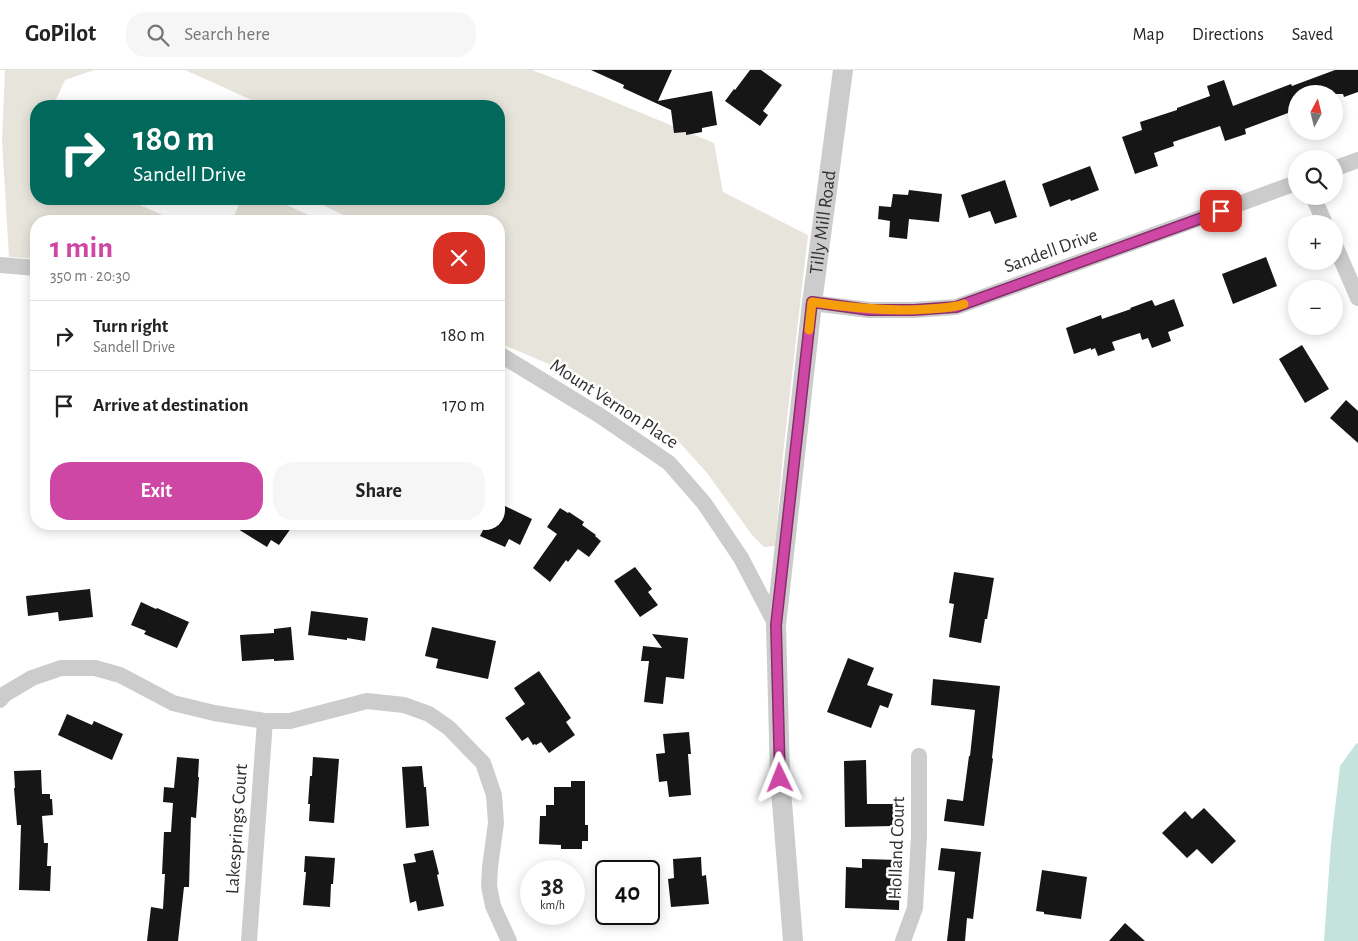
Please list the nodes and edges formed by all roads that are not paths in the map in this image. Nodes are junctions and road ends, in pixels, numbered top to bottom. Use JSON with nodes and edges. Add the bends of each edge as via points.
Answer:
{"nodes":[{"id":1,"x":843,"y":70,"type":"edge"},
{"id":2,"x":1358,"y":160,"type":"edge"},
{"id":3,"x":1343,"y":166,"type":"edge"},
{"id":4,"x":1288,"y":186,"type":"edge"},
{"id":5,"x":1343,"y":264,"type":"edge"},
{"id":6,"x":0,"y":265,"type":"edge"},
{"id":7,"x":30,"y":268,"type":"edge"},
{"id":8,"x":1358,"y":298,"type":"edge"},
{"id":9,"x":812,"y":302,"type":"junction"},
{"id":10,"x":505,"y":358,"type":"edge"},
{"id":11,"x":776,"y":625,"type":"junction"},
{"id":12,"x":0,"y":700,"type":"edge"},
{"id":13,"x":265,"y":721,"type":"junction"},
{"id":14,"x":919,"y":756,"type":"dead end"},
{"id":15,"x":249,"y":941,"type":"edge"},
{"id":16,"x":509,"y":941,"type":"edge"},
{"id":17,"x":793,"y":941,"type":"edge"},
{"id":18,"x":904,"y":941,"type":"edge"}],
"edges":[{"from":1,"to":9,"type":"street","name":"Tilly Mill Road"},
{"from":2,"to":3,"type":"street"},
{"from":4,"to":9,"type":"street","name":"Sandell Drive","via":[[956,307],[869,310]]},
{"from":5,"to":8,"type":"street"},
{"from":6,"to":7,"type":"street"},
{"from":9,"to":11,"type":"street","name":"Tilly Mill Road"},
{"from":10,"to":11,"type":"street","name":"Mount Vernon Place","via":[[669,463],[704,503],[741,558]]},
{"from":11,"to":17,"type":"street","name":"Tilly Mill Road","via":[[780,778]]},
{"from":12,"to":13,"type":"street","via":[[32,678],[61,668],[95,668],[120,675],[173,703]]},
{"from":13,"to":15,"type":"street","name":"Lakesprings Court"},
{"from":13,"to":16,"type":"street","via":[[290,721],[367,701],[404,705],[429,714],[449,728],[483,763],[494,795],[496,823],[490,886],[493,906]]},
{"from":14,"to":18,"type":"street","name":"Holland Court","via":[[915,908]]}]}
